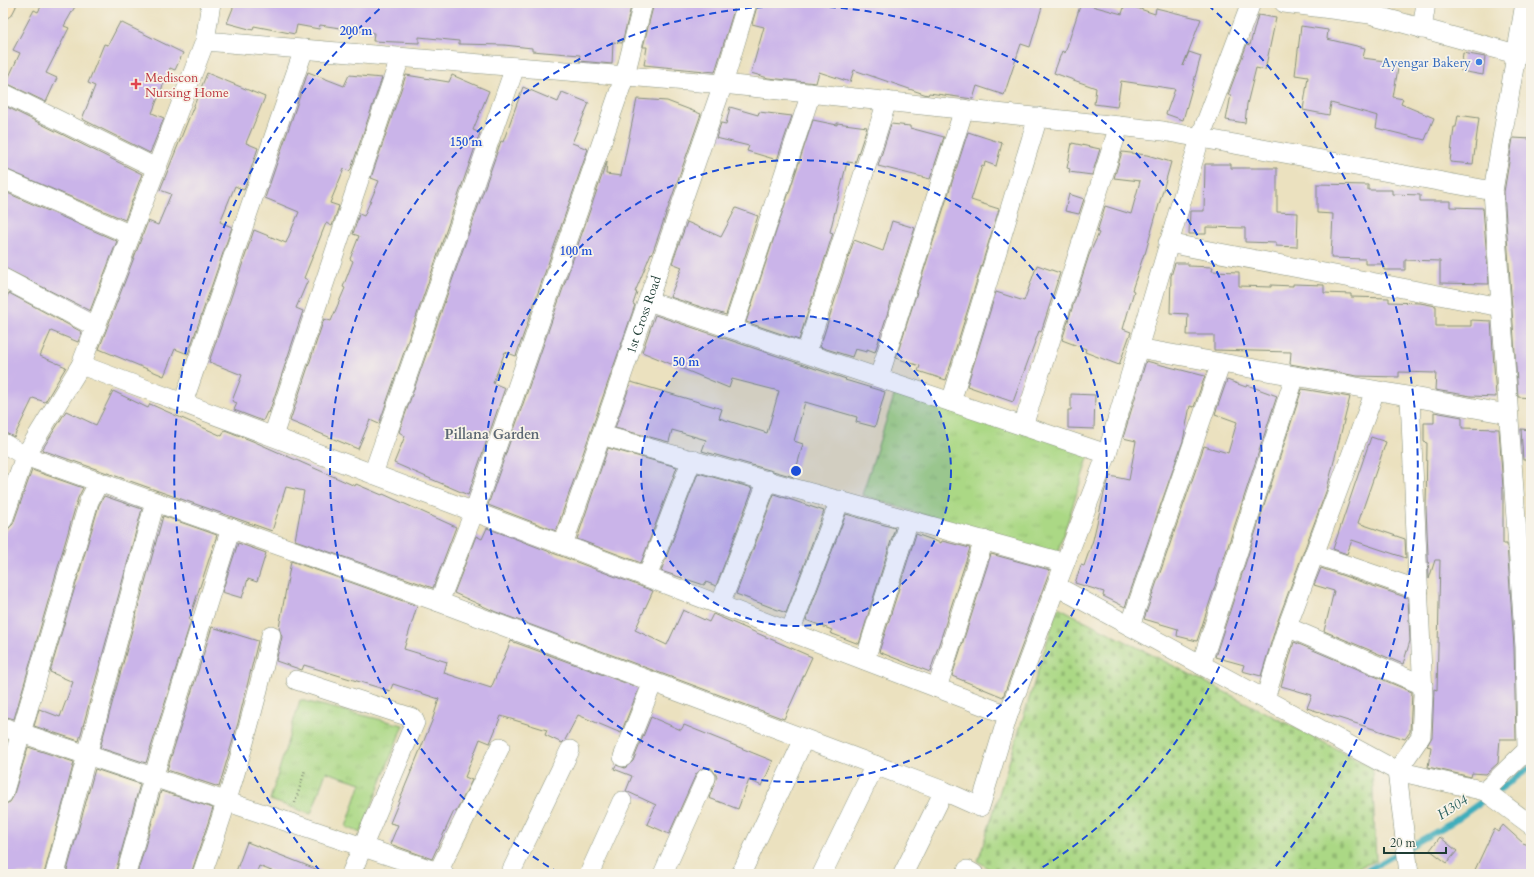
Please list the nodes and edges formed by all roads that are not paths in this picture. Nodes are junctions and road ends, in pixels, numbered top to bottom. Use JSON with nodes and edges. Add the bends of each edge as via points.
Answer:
{"nodes":[{"id":1,"x":5,"y":3,"type":"edge"},
{"id":2,"x":211,"y":3,"type":"edge"},
{"id":3,"x":643,"y":3,"type":"edge"},
{"id":4,"x":747,"y":3,"type":"edge"},
{"id":5,"x":1250,"y":3,"type":"edge"},
{"id":6,"x":1284,"y":3,"type":"edge"},
{"id":7,"x":1426,"y":3,"type":"edge"},
{"id":8,"x":1525,"y":3,"type":"edge"},
{"id":9,"x":3,"y":7,"type":"edge"},
{"id":10,"x":1422,"y":29,"type":"junction"},
{"id":11,"x":205,"y":41,"type":"junction"},
{"id":12,"x":304,"y":49,"type":"junction"},
{"id":13,"x":1516,"y":54,"type":"junction"},
{"id":14,"x":400,"y":58,"type":"junction"},
{"id":15,"x":515,"y":67,"type":"junction"},
{"id":16,"x":625,"y":75,"type":"junction"},
{"id":17,"x":723,"y":84,"type":"junction"},
{"id":18,"x":3,"y":93,"type":"edge"},
{"id":19,"x":811,"y":93,"type":"junction"},
{"id":20,"x":887,"y":101,"type":"junction"},
{"id":21,"x":964,"y":109,"type":"junction"},
{"id":22,"x":1038,"y":117,"type":"junction"},
{"id":23,"x":1119,"y":126,"type":"junction"},
{"id":24,"x":1200,"y":138,"type":"junction"},
{"id":25,"x":156,"y":168,"type":"junction"},
{"id":26,"x":3,"y":179,"type":"edge"},
{"id":27,"x":1493,"y":191,"type":"junction"},
{"id":28,"x":131,"y":235,"type":"junction"},
{"id":29,"x":1168,"y":243,"type":"junction"},
{"id":30,"x":3,"y":278,"type":"edge"},
{"id":31,"x":648,"y":301,"type":"junction"},
{"id":32,"x":1501,"y":307,"type":"junction"},
{"id":33,"x":96,"y":326,"type":"junction"},
{"id":34,"x":733,"y":328,"type":"junction"},
{"id":35,"x":1138,"y":348,"type":"junction"},
{"id":36,"x":806,"y":353,"type":"junction"},
{"id":37,"x":1221,"y":363,"type":"junction"},
{"id":38,"x":81,"y":365,"type":"junction"},
{"id":39,"x":1295,"y":376,"type":"junction"},
{"id":40,"x":879,"y":377,"type":"junction"},
{"id":41,"x":1375,"y":390,"type":"junction"},
{"id":42,"x":1410,"y":397,"type":"junction"},
{"id":43,"x":951,"y":402,"type":"junction"},
{"id":44,"x":183,"y":403,"type":"junction"},
{"id":45,"x":1508,"y":414,"type":"junction"},
{"id":46,"x":1023,"y":426,"type":"junction"},
{"id":47,"x":601,"y":435,"type":"junction"},
{"id":48,"x":273,"y":436,"type":"junction"},
{"id":49,"x":3,"y":443,"type":"edge"},
{"id":50,"x":1107,"y":454,"type":"junction"},
{"id":51,"x":25,"y":456,"type":"junction"},
{"id":52,"x":692,"y":459,"type":"junction"},
{"id":53,"x":373,"y":474,"type":"junction"},
{"id":54,"x":768,"y":480,"type":"junction"},
{"id":55,"x":99,"y":482,"type":"junction"},
{"id":56,"x":840,"y":500,"type":"junction"},
{"id":57,"x":155,"y":502,"type":"junction"},
{"id":58,"x":474,"y":512,"type":"junction"},
{"id":59,"x":3,"y":520,"type":"edge"},
{"id":60,"x":909,"y":520,"type":"junction"},
{"id":61,"x":231,"y":528,"type":"junction"},
{"id":62,"x":984,"y":540,"type":"junction"},
{"id":63,"x":563,"y":545,"type":"junction"},
{"id":64,"x":1314,"y":554,"type":"junction"},
{"id":65,"x":1065,"y":563,"type":"junction"},
{"id":66,"x":647,"y":577,"type":"junction"},
{"id":67,"x":1056,"y":586,"type":"junction"},
{"id":68,"x":1419,"y":590,"type":"junction"},
{"id":69,"x":439,"y":602,"type":"junction"},
{"id":70,"x":720,"y":605,"type":"junction"},
{"id":71,"x":1130,"y":626,"type":"junction"},
{"id":72,"x":1286,"y":627,"type":"junction"},
{"id":73,"x":790,"y":632,"type":"junction"},
{"id":74,"x":271,"y":636,"type":"dead end"},
{"id":75,"x":866,"y":660,"type":"junction"},
{"id":76,"x":1201,"y":665,"type":"junction"},
{"id":77,"x":296,"y":680,"type":"dead end"},
{"id":78,"x":653,"y":682,"type":"junction"},
{"id":79,"x":1423,"y":685,"type":"junction"},
{"id":80,"x":937,"y":688,"type":"junction"},
{"id":81,"x":1265,"y":700,"type":"junction"},
{"id":82,"x":1008,"y":715,"type":"junction"},
{"id":83,"x":12,"y":730,"type":"edge"},
{"id":84,"x":804,"y":739,"type":"junction"},
{"id":85,"x":500,"y":747,"type":"dead end"},
{"id":86,"x":570,"y":750,"type":"dead end"},
{"id":87,"x":86,"y":755,"type":"junction"},
{"id":88,"x":623,"y":757,"type":"dead end"},
{"id":89,"x":875,"y":765,"type":"junction"},
{"id":90,"x":1397,"y":771,"type":"junction"},
{"id":91,"x":153,"y":778,"type":"junction"},
{"id":92,"x":706,"y":778,"type":"dead end"},
{"id":93,"x":944,"y":791,"type":"junction"},
{"id":94,"x":3,"y":794,"type":"edge"},
{"id":95,"x":1490,"y":795,"type":"junction"},
{"id":96,"x":622,"y":801,"type":"dead end"},
{"id":97,"x":227,"y":802,"type":"junction"},
{"id":98,"x":1531,"y":825,"type":"edge"},
{"id":99,"x":363,"y":848,"type":"junction"},
{"id":100,"x":1408,"y":867,"type":"edge"},
{"id":101,"x":440,"y":873,"type":"edge"},
{"id":102,"x":55,"y":874,"type":"edge"},
{"id":103,"x":126,"y":874,"type":"edge"},
{"id":104,"x":202,"y":874,"type":"edge"},
{"id":105,"x":351,"y":874,"type":"edge"},
{"id":106,"x":510,"y":874,"type":"edge"},
{"id":107,"x":589,"y":874,"type":"edge"},
{"id":108,"x":663,"y":874,"type":"edge"},
{"id":109,"x":741,"y":874,"type":"edge"},
{"id":110,"x":822,"y":874,"type":"edge"},
{"id":111,"x":903,"y":874,"type":"edge"},
{"id":112,"x":966,"y":874,"type":"edge"},
{"id":113,"x":974,"y":874,"type":"edge"}],
"edges":[{"from":1,"to":9,"type":"main road"},
{"from":2,"to":11,"type":"street"},
{"from":3,"to":16,"type":"street"},
{"from":4,"to":17,"type":"street","name":"1st Cross Road"},
{"from":5,"to":24,"type":"street"},
{"from":6,"to":10,"type":"street","via":[[1370,14]]},
{"from":7,"to":10,"type":"street"},
{"from":8,"to":13,"type":"street"},
{"from":10,"to":13,"type":"street"},
{"from":11,"to":12,"type":"street"},
{"from":11,"to":25,"type":"street"},
{"from":12,"to":14,"type":"street"},
{"from":12,"to":44,"type":"street"},
{"from":13,"to":27,"type":"street"},
{"from":14,"to":15,"type":"street"},
{"from":14,"to":48,"type":"street"},
{"from":15,"to":16,"type":"street"},
{"from":15,"to":53,"type":"street"},
{"from":16,"to":17,"type":"street"},
{"from":16,"to":58,"type":"street"},
{"from":17,"to":19,"type":"street"},
{"from":17,"to":31,"type":"street","name":"1st Cross Road"},
{"from":18,"to":25,"type":"street"},
{"from":19,"to":20,"type":"street"},
{"from":19,"to":34,"type":"street"},
{"from":20,"to":21,"type":"street"},
{"from":20,"to":36,"type":"street"},
{"from":21,"to":22,"type":"street"},
{"from":21,"to":40,"type":"street"},
{"from":22,"to":23,"type":"street"},
{"from":22,"to":43,"type":"street"},
{"from":23,"to":24,"type":"street"},
{"from":23,"to":46,"type":"street"},
{"from":24,"to":27,"type":"street"},
{"from":24,"to":29,"type":"street"},
{"from":25,"to":28,"type":"street"},
{"from":26,"to":28,"type":"street"},
{"from":27,"to":32,"type":"street"},
{"from":28,"to":33,"type":"street"},
{"from":29,"to":32,"type":"street"},
{"from":29,"to":35,"type":"street"},
{"from":30,"to":33,"type":"street"},
{"from":31,"to":34,"type":"street"},
{"from":31,"to":47,"type":"street","name":"1st Cross Road"},
{"from":32,"to":45,"type":"street"},
{"from":33,"to":38,"type":"street"},
{"from":34,"to":36,"type":"street"},
{"from":35,"to":37,"type":"street"},
{"from":35,"to":50,"type":"street"},
{"from":36,"to":40,"type":"street"},
{"from":37,"to":39,"type":"street"},
{"from":37,"to":71,"type":"street"},
{"from":38,"to":44,"type":"street"},
{"from":38,"to":51,"type":"street"},
{"from":39,"to":41,"type":"street"},
{"from":39,"to":76,"type":"street"},
{"from":40,"to":43,"type":"street"},
{"from":41,"to":42,"type":"street"},
{"from":41,"to":64,"type":"street"},
{"from":42,"to":45,"type":"street"},
{"from":42,"to":68,"type":"street"},
{"from":43,"to":46,"type":"street"},
{"from":44,"to":48,"type":"street"},
{"from":45,"to":95,"type":"street","via":[[1525,646],[1527,750]]},
{"from":46,"to":50,"type":"street"},
{"from":47,"to":52,"type":"street"},
{"from":47,"to":63,"type":"street","name":"1st Cross Road"},
{"from":48,"to":53,"type":"street"},
{"from":49,"to":51,"type":"street"},
{"from":50,"to":65,"type":"street"},
{"from":51,"to":55,"type":"street"},
{"from":51,"to":59,"type":"street"},
{"from":52,"to":54,"type":"street"},
{"from":52,"to":66,"type":"street"},
{"from":53,"to":58,"type":"street"},
{"from":54,"to":56,"type":"street"},
{"from":54,"to":70,"type":"street"},
{"from":55,"to":57,"type":"street"},
{"from":55,"to":83,"type":"street","via":[[88,501]]},
{"from":56,"to":60,"type":"street"},
{"from":56,"to":73,"type":"street"},
{"from":57,"to":61,"type":"street"},
{"from":57,"to":87,"type":"street"},
{"from":58,"to":63,"type":"street"},
{"from":58,"to":69,"type":"street"},
{"from":60,"to":62,"type":"street"},
{"from":60,"to":75,"type":"street"},
{"from":61,"to":69,"type":"street"},
{"from":61,"to":91,"type":"street"},
{"from":62,"to":65,"type":"street"},
{"from":62,"to":80,"type":"street"},
{"from":63,"to":66,"type":"street"},
{"from":64,"to":68,"type":"street"},
{"from":64,"to":72,"type":"street"},
{"from":65,"to":67,"type":"street"},
{"from":66,"to":70,"type":"street"},
{"from":67,"to":71,"type":"street"},
{"from":67,"to":82,"type":"street"},
{"from":68,"to":79,"type":"street"},
{"from":69,"to":78,"type":"street"},
{"from":70,"to":73,"type":"street"},
{"from":71,"to":76,"type":"street"},
{"from":72,"to":79,"type":"street"},
{"from":72,"to":81,"type":"street"},
{"from":73,"to":75,"type":"street"},
{"from":74,"to":97,"type":"street"},
{"from":75,"to":80,"type":"street"},
{"from":76,"to":81,"type":"street"},
{"from":77,"to":99,"type":"street","via":[[414,719],[415,724]]},
{"from":78,"to":84,"type":"street"},
{"from":78,"to":88,"type":"street"},
{"from":79,"to":90,"type":"street","via":[[1421,736]]},
{"from":80,"to":82,"type":"street"},
{"from":81,"to":90,"type":"street"},
{"from":82,"to":93,"type":"street","via":[[980,807]]},
{"from":83,"to":87,"type":"street"},
{"from":83,"to":94,"type":"street"},
{"from":84,"to":89,"type":"street"},
{"from":84,"to":109,"type":"street"},
{"from":85,"to":101,"type":"street"},
{"from":86,"to":106,"type":"street"},
{"from":87,"to":91,"type":"street"},
{"from":87,"to":102,"type":"street"},
{"from":89,"to":93,"type":"street"},
{"from":89,"to":110,"type":"street"},
{"from":90,"to":95,"type":"street"},
{"from":90,"to":100,"type":"street"},
{"from":91,"to":97,"type":"street"},
{"from":91,"to":103,"type":"street"},
{"from":92,"to":108,"type":"street"},
{"from":93,"to":111,"type":"street"},
{"from":95,"to":98,"type":"street"},
{"from":96,"to":107,"type":"street"},
{"from":97,"to":99,"type":"street"},
{"from":97,"to":104,"type":"street"},
{"from":99,"to":101,"type":"street"},
{"from":99,"to":105,"type":"street"},
{"from":112,"to":113,"type":"street","via":[[967,870]]}]}
